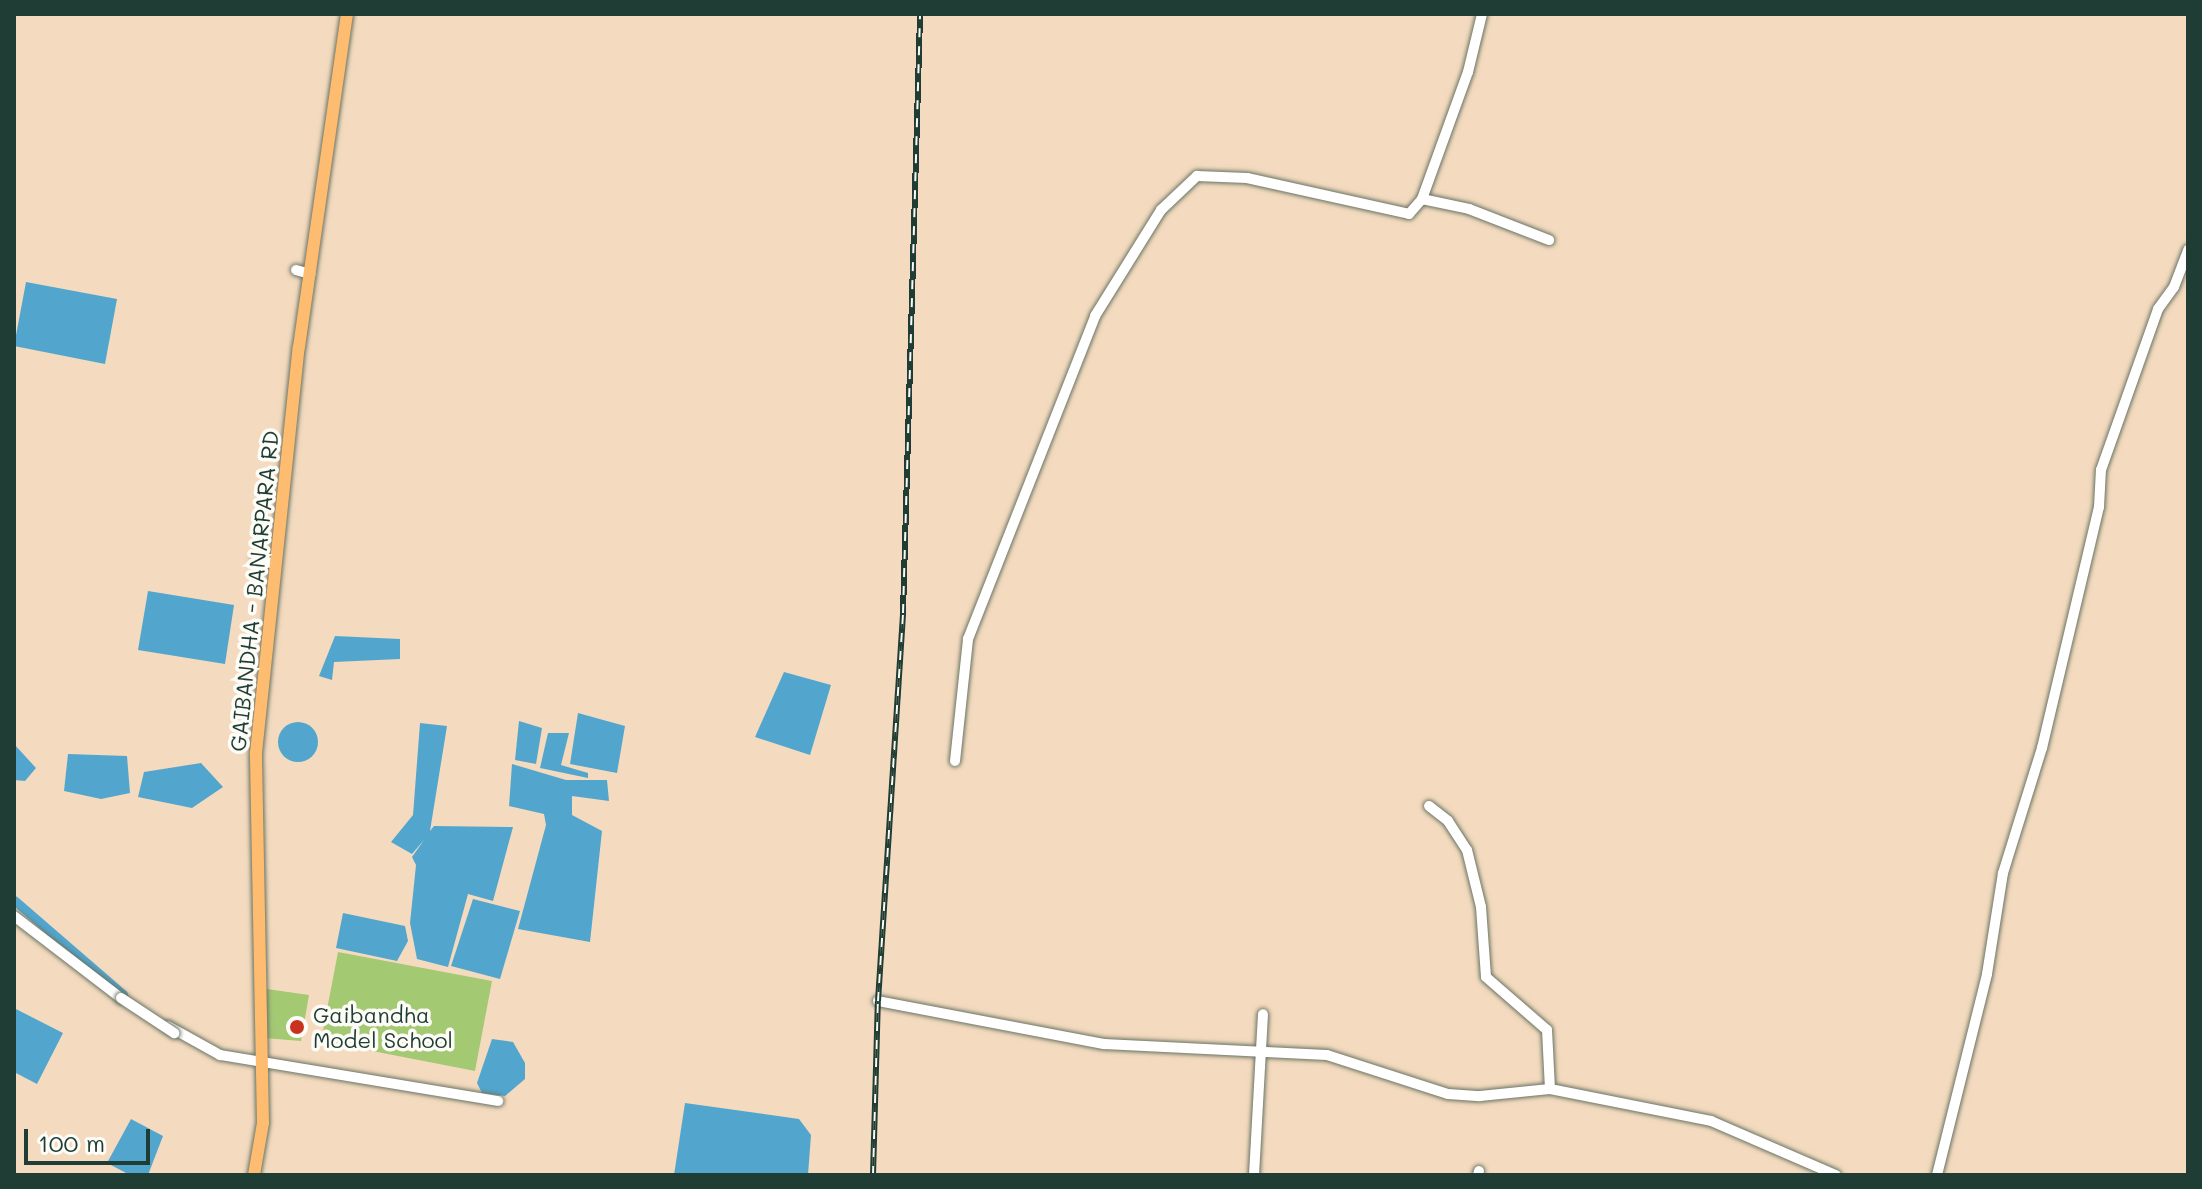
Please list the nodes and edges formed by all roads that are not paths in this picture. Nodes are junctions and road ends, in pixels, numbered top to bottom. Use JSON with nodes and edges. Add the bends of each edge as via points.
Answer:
{"nodes":[{"id":1,"x":347,"y":14,"type":"edge"},
{"id":2,"x":1482,"y":14,"type":"edge"},
{"id":3,"x":1422,"y":199,"type":"junction"},
{"id":4,"x":1549,"y":240,"type":"dead end"},
{"id":5,"x":2188,"y":250,"type":"edge"},
{"id":6,"x":296,"y":270,"type":"dead end"},
{"id":7,"x":310,"y":274,"type":"junction"},
{"id":8,"x":257,"y":559,"type":"dead end"},
{"id":9,"x":274,"y":564,"type":"junction"},
{"id":10,"x":955,"y":761,"type":"dead end"},
{"id":11,"x":1429,"y":806,"type":"dead end"},
{"id":12,"x":14,"y":916,"type":"edge"},
{"id":13,"x":878,"y":1001,"type":"dead end"},
{"id":14,"x":1263,"y":1014,"type":"dead end"},
{"id":15,"x":148,"y":1016,"type":"dead end"},
{"id":16,"x":1263,"y":1053,"type":"junction"},
{"id":17,"x":262,"y":1061,"type":"junction"},
{"id":18,"x":1550,"y":1089,"type":"junction"},
{"id":19,"x":498,"y":1101,"type":"dead end"},
{"id":20,"x":254,"y":1175,"type":"edge"},
{"id":21,"x":1254,"y":1175,"type":"edge"},
{"id":22,"x":1836,"y":1175,"type":"edge"},
{"id":23,"x":1937,"y":1175,"type":"edge"}],
"edges":[{"from":1,"to":7,"type":"main road","name":"GAIBANDHA - BANARPARA RD"},
{"from":2,"to":3,"type":"street","via":[[1468,72]]},
{"from":3,"to":4,"type":"street","via":[[1469,209]]},
{"from":3,"to":10,"type":"street","via":[[1409,214],[1247,178],[1197,176],[1161,210],[1095,316],[968,639]]},
{"from":5,"to":23,"type":"street","via":[[2174,287],[2158,309],[2101,470],[2099,507],[2042,748],[2003,873],[1987,974]]},
{"from":6,"to":7,"type":"street"},
{"from":7,"to":9,"type":"main road","name":"GAIBANDHA - BANARPARA RD"},
{"from":8,"to":9,"type":"street"},
{"from":9,"to":17,"type":"main road","name":"GAIBANDHA - BANARPARA RD","via":[[256,753]]},
{"from":11,"to":18,"type":"street","via":[[1448,821],[1467,850],[1481,907],[1486,977],[1547,1030]]},
{"from":12,"to":17,"type":"street","bridge":true,"via":[[121,998],[215,1060]]},
{"from":13,"to":16,"type":"street","via":[[1104,1044]]},
{"from":14,"to":16,"type":"street"},
{"from":15,"to":17,"type":"street","via":[[220,1055]]},
{"from":16,"to":18,"type":"street","via":[[1327,1055],[1448,1094]]},
{"from":16,"to":21,"type":"street"},
{"from":17,"to":19,"type":"street"},
{"from":17,"to":20,"type":"main road","name":"GAIBANDHA - BANARPARA RD","via":[[263,1123]]},
{"from":18,"to":22,"type":"street","via":[[1711,1121]]}]}
